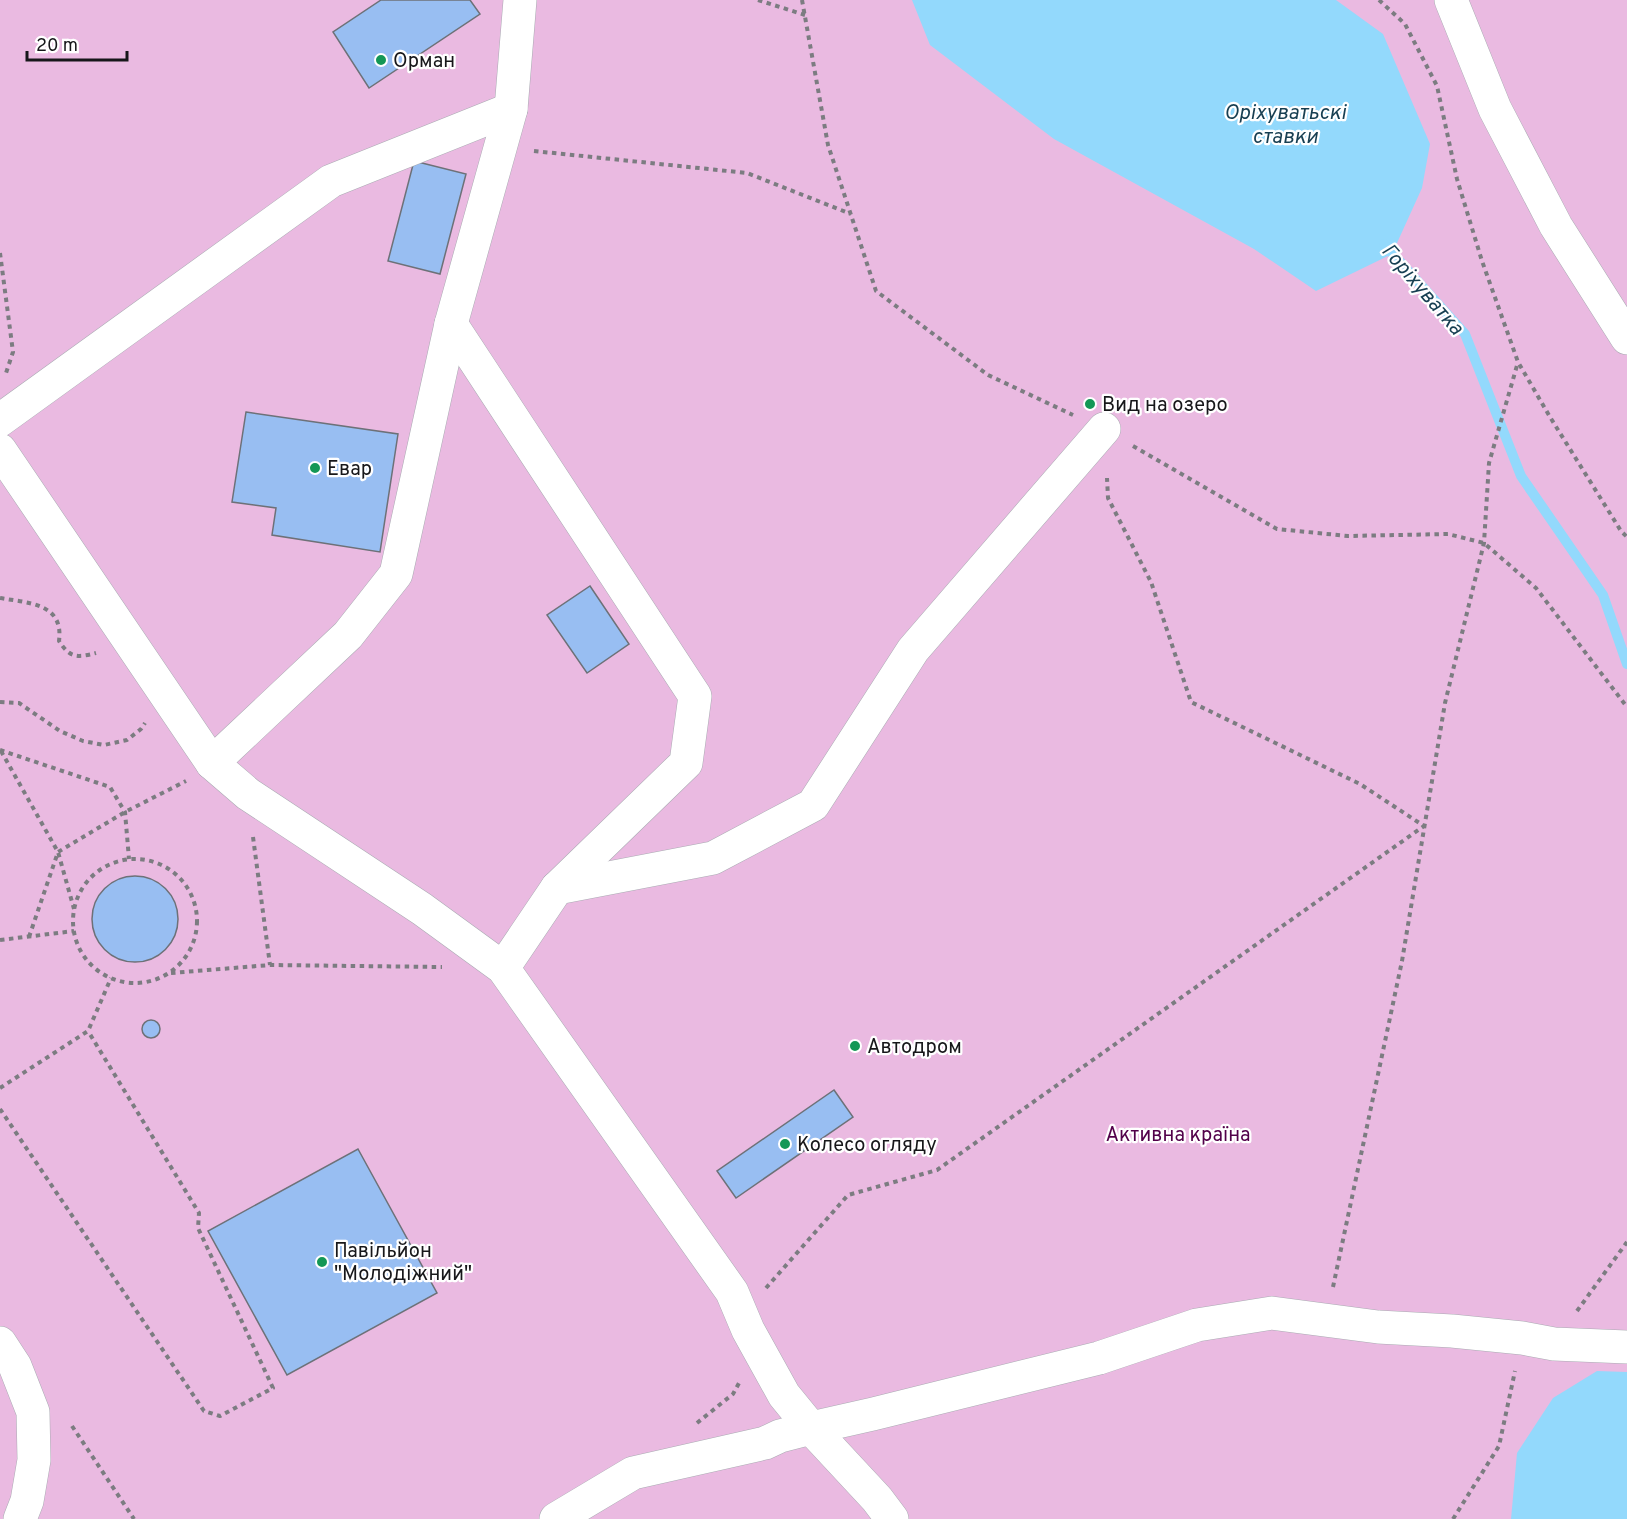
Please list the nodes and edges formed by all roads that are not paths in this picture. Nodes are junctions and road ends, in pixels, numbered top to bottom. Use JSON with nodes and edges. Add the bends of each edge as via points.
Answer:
{"nodes":[{"id":1,"x":520,"y":0,"type":"edge"},
{"id":2,"x":1451,"y":0,"type":"edge"},
{"id":3,"x":511,"y":109,"type":"junction"},
{"id":4,"x":451,"y":324,"type":"junction"},
{"id":5,"x":1627,"y":338,"type":"edge"},
{"id":6,"x":0,"y":420,"type":"edge"},
{"id":7,"x":1104,"y":429,"type":"road end"},
{"id":8,"x":0,"y":450,"type":"edge"},
{"id":9,"x":212,"y":763,"type":"junction"},
{"id":10,"x":557,"y":888,"type":"junction"},
{"id":11,"x":503,"y":968,"type":"junction"},
{"id":12,"x":0,"y":1343,"type":"edge"},
{"id":13,"x":1627,"y":1347,"type":"edge"},
{"id":14,"x":811,"y":1428,"type":"junction"},
{"id":15,"x":20,"y":1519,"type":"edge"},
{"id":16,"x":556,"y":1519,"type":"edge"},
{"id":17,"x":892,"y":1519,"type":"edge"}],
"edges":[{"from":1,"to":3,"type":"street"},
{"from":2,"to":5,"type":"street","via":[[1495,109],[1556,226]]},
{"from":3,"to":4,"type":"street"},
{"from":3,"to":6,"type":"street","via":[[331,181]]},
{"from":4,"to":9,"type":"street","via":[[396,574],[348,635]]},
{"from":4,"to":10,"type":"street","via":[[695,696],[686,763]]},
{"from":7,"to":10,"type":"street","via":[[913,650],[813,805],[713,858]]},
{"from":8,"to":9,"type":"street"},
{"from":9,"to":11,"type":"street","via":[[248,794],[422,909]]},
{"from":10,"to":11,"type":"street"},
{"from":11,"to":14,"type":"street","via":[[732,1292],[784,1395]]},
{"from":12,"to":15,"type":"street","via":[[15,1365],[33,1412],[34,1460]]},
{"from":13,"to":14,"type":"street","via":[[1378,1327],[1272,1312],[1197,1326],[1099,1358]]},
{"from":14,"to":16,"type":"street","via":[[765,1443],[633,1473]]},
{"from":14,"to":17,"type":"street"}]}
